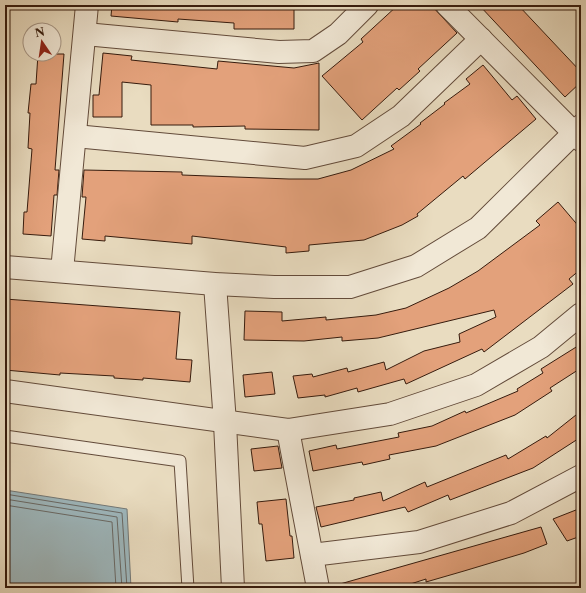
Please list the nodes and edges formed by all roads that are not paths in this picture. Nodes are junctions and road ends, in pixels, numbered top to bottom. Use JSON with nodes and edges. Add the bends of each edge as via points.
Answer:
{"nodes":[{"id":1,"x":87,"y":5,"type":"edge"},
{"id":2,"x":367,"y":5,"type":"edge"},
{"id":3,"x":447,"y":5,"type":"edge"},
{"id":4,"x":85,"y":34,"type":"junction"},
{"id":5,"x":481,"y":39,"type":"junction"},
{"id":6,"x":579,"y":133,"type":"edge"},
{"id":7,"x":75,"y":136,"type":"junction"},
{"id":8,"x":5,"y":266,"type":"edge"},
{"id":9,"x":62,"y":271,"type":"junction"},
{"id":10,"x":215,"y":284,"type":"junction"},
{"id":11,"x":581,"y":314,"type":"edge"},
{"id":12,"x":5,"y":391,"type":"edge"},
{"id":13,"x":225,"y":423,"type":"junction"},
{"id":14,"x":288,"y":430,"type":"junction"},
{"id":15,"x":5,"y":436,"type":"edge"},
{"id":16,"x":581,"y":476,"type":"edge"},
{"id":17,"x":312,"y":555,"type":"junction"},
{"id":18,"x":188,"y":588,"type":"edge"},
{"id":19,"x":232,"y":588,"type":"edge"},
{"id":20,"x":318,"y":588,"type":"edge"}],
"edges":[{"from":1,"to":4,"type":"street"},
{"from":2,"to":4,"type":"street","via":[[338,34],[313,51],[279,52]]},
{"from":3,"to":5,"type":"street"},
{"from":4,"to":7,"type":"street"},
{"from":5,"to":6,"type":"street"},
{"from":5,"to":7,"type":"street","via":[[401,116],[356,146],[306,158]]},
{"from":6,"to":10,"type":"street","via":[[478,228],[416,266],[350,287]]},
{"from":7,"to":9,"type":"street"},
{"from":8,"to":9,"type":"street"},
{"from":9,"to":10,"type":"street"},
{"from":10,"to":13,"type":"street"},
{"from":11,"to":14,"type":"street","via":[[541,348],[476,385],[390,414]]},
{"from":12,"to":13,"type":"street"},
{"from":13,"to":14,"type":"street"},
{"from":13,"to":19,"type":"street"},
{"from":14,"to":17,"type":"street"},
{"from":15,"to":18,"type":"lane","via":[[180,461]]},
{"from":16,"to":17,"type":"street","via":[[511,513],[418,542]]},
{"from":17,"to":20,"type":"street"}]}
